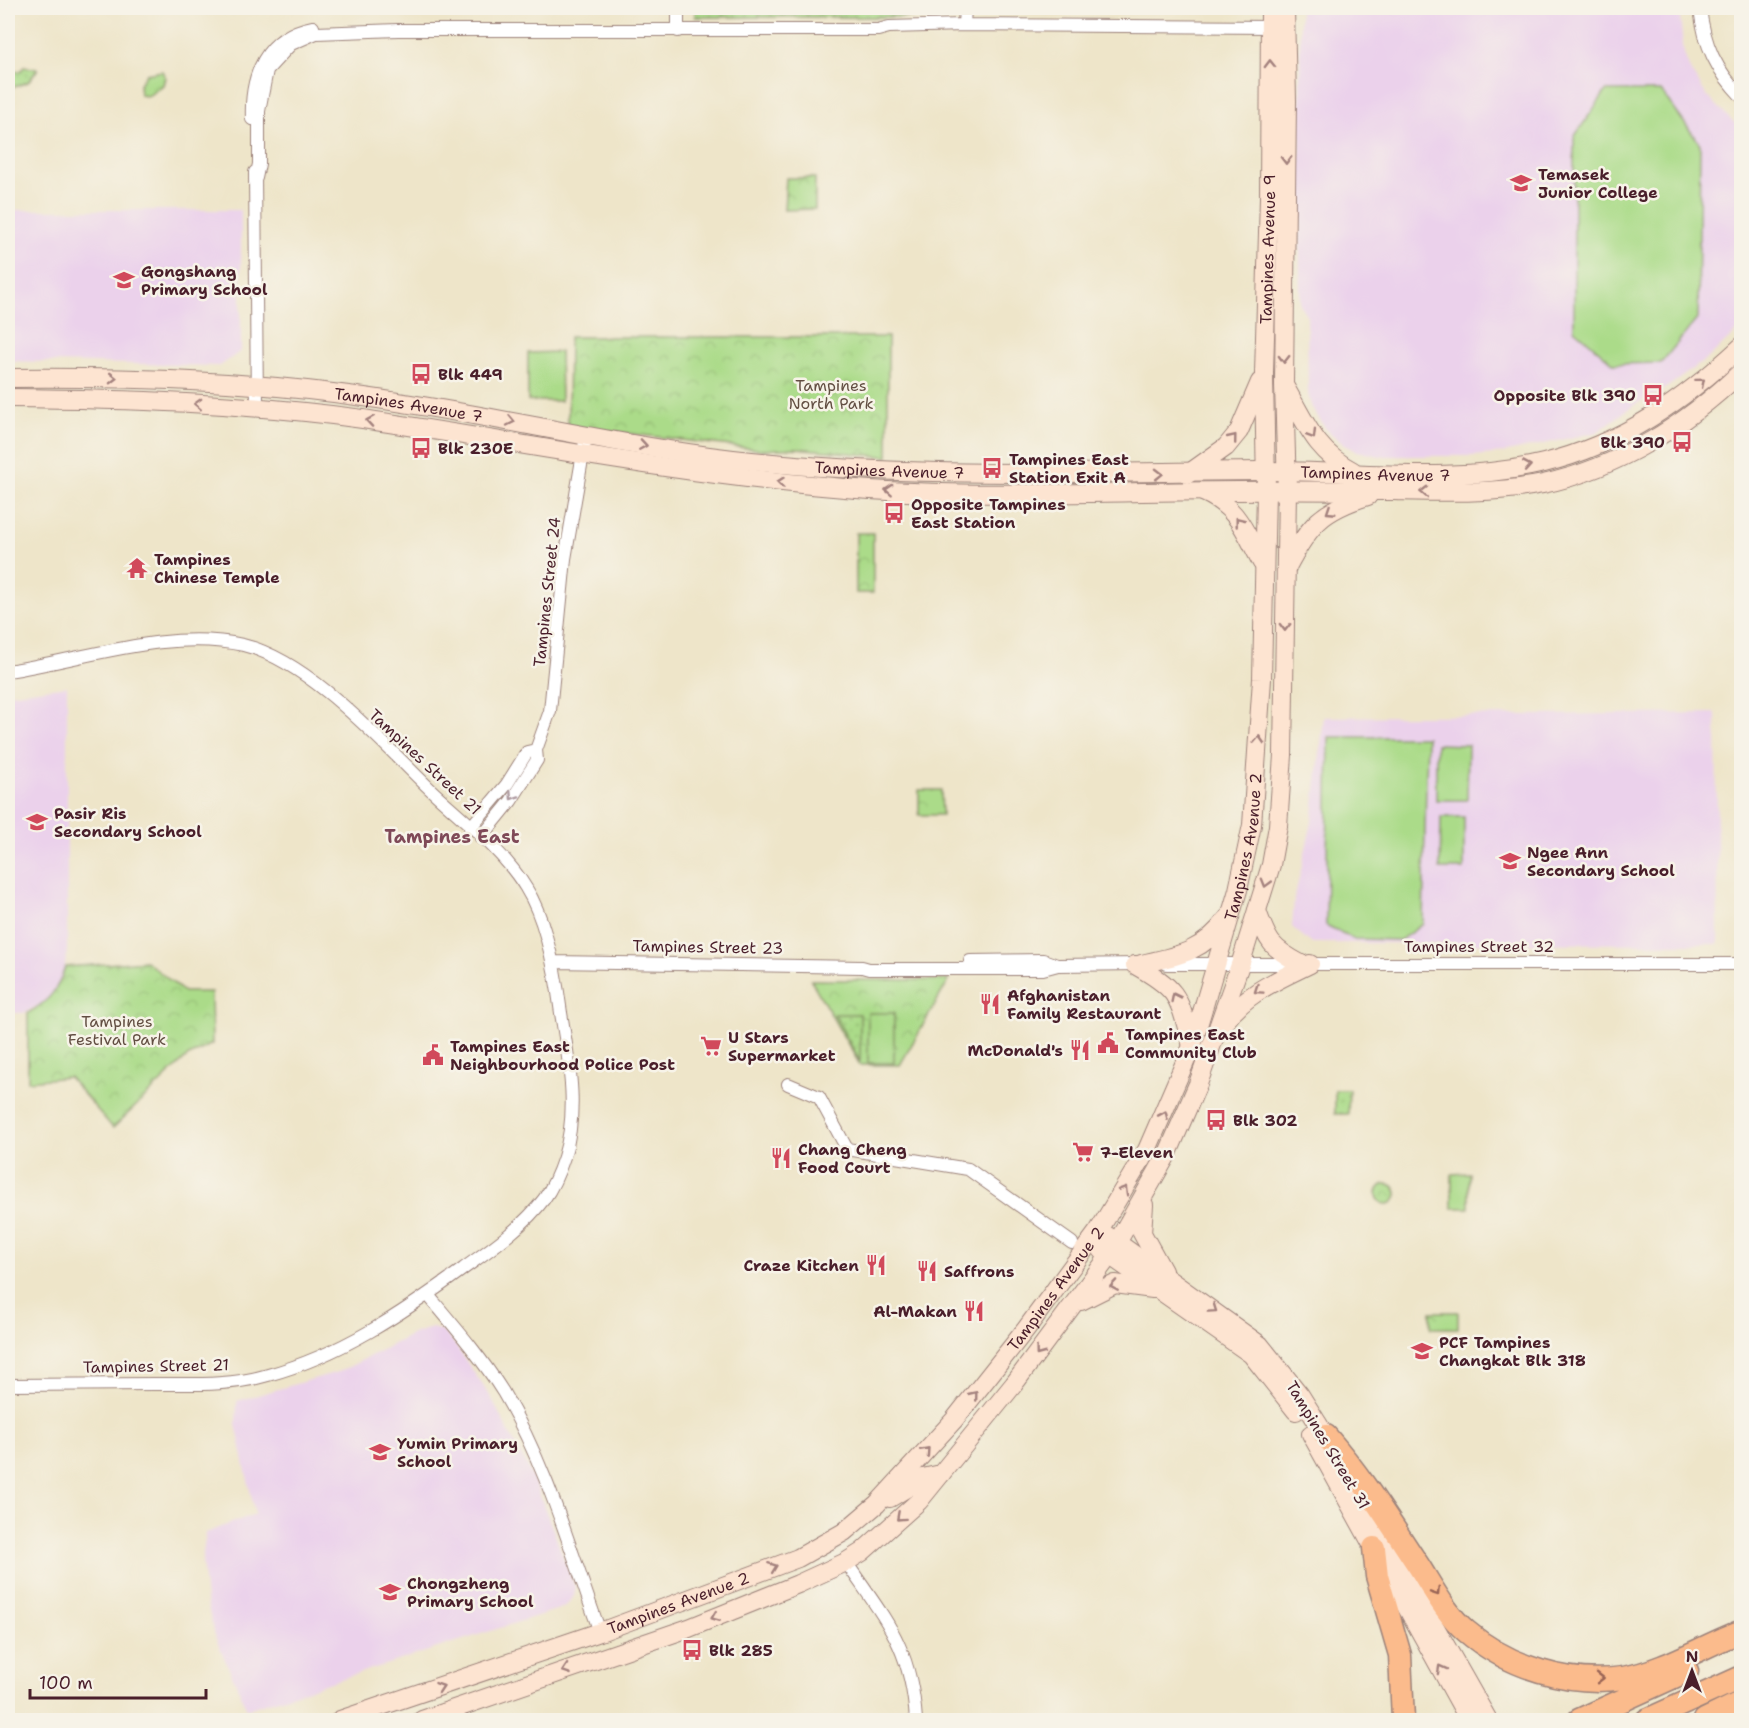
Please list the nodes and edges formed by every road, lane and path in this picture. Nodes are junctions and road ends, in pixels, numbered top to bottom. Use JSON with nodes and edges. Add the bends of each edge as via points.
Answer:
{"nodes":[{"id":1,"x":678,"y":8,"type":"edge"},
{"id":2,"x":965,"y":8,"type":"edge"},
{"id":3,"x":1270,"y":8,"type":"edge"},
{"id":4,"x":1285,"y":8,"type":"edge"},
{"id":5,"x":1700,"y":8,"type":"edge"},
{"id":6,"x":964,"y":25,"type":"junction"},
{"id":7,"x":1278,"y":27,"type":"junction"},
{"id":8,"x":678,"y":28,"type":"junction"},
{"id":9,"x":1742,"y":97,"type":"edge"},
{"id":10,"x":1742,"y":346,"type":"edge"},
{"id":11,"x":1742,"y":370,"type":"edge"},
{"id":12,"x":1264,"y":372,"type":"junction"},
{"id":13,"x":8,"y":378,"type":"edge"},
{"id":14,"x":258,"y":385,"type":"junction"},
{"id":15,"x":1284,"y":385,"type":"junction"},
{"id":16,"x":8,"y":398,"type":"edge"},
{"id":17,"x":257,"y":408,"type":"junction"},
{"id":18,"x":586,"y":436,"type":"junction"},
{"id":19,"x":583,"y":455,"type":"junction"},
{"id":20,"x":1266,"y":471,"type":"junction"},
{"id":21,"x":1286,"y":471,"type":"junction"},
{"id":22,"x":1188,"y":474,"type":"junction"},
{"id":23,"x":1357,"y":474,"type":"junction"},
{"id":24,"x":1287,"y":490,"type":"junction"},
{"id":25,"x":1200,"y":491,"type":"junction"},
{"id":26,"x":1266,"y":491,"type":"junction"},
{"id":27,"x":1385,"y":491,"type":"junction"},
{"id":28,"x":1263,"y":565,"type":"junction"},
{"id":29,"x":1286,"y":569,"type":"junction"},
{"id":30,"x":8,"y":671,"type":"edge"},
{"id":31,"x":536,"y":750,"type":"junction"},
{"id":32,"x":470,"y":828,"type":"junction"},
{"id":33,"x":481,"y":838,"type":"junction"},
{"id":34,"x":1257,"y":911,"type":"junction"},
{"id":35,"x":1231,"y":913,"type":"junction"},
{"id":36,"x":554,"y":962,"type":"junction"},
{"id":37,"x":1217,"y":962,"type":"junction"},
{"id":38,"x":1241,"y":962,"type":"junction"},
{"id":39,"x":1138,"y":964,"type":"junction"},
{"id":40,"x":1305,"y":964,"type":"junction"},
{"id":41,"x":1742,"y":964,"type":"edge"},
{"id":42,"x":1215,"y":1035,"type":"junction"},
{"id":43,"x":1192,"y":1046,"type":"junction"},
{"id":44,"x":788,"y":1084,"type":"dead end"},
{"id":45,"x":1145,"y":1197,"type":"junction"},
{"id":46,"x":1087,"y":1239,"type":"junction"},
{"id":47,"x":1114,"y":1249,"type":"junction"},
{"id":48,"x":1162,"y":1283,"type":"junction"},
{"id":49,"x":428,"y":1295,"type":"junction"},
{"id":50,"x":1074,"y":1305,"type":"junction"},
{"id":51,"x":8,"y":1385,"type":"edge"},
{"id":52,"x":1326,"y":1436,"type":"junction"},
{"id":53,"x":941,"y":1474,"type":"junction"},
{"id":54,"x":878,"y":1504,"type":"junction"},
{"id":55,"x":1374,"y":1548,"type":"junction"},
{"id":56,"x":846,"y":1563,"type":"junction"},
{"id":57,"x":1742,"y":1630,"type":"edge"},
{"id":58,"x":600,"y":1632,"type":"junction"},
{"id":59,"x":1742,"y":1646,"type":"edge"},
{"id":60,"x":1742,"y":1677,"type":"edge"},
{"id":61,"x":1742,"y":1687,"type":"edge"},
{"id":62,"x":1742,"y":1702,"type":"edge"},
{"id":63,"x":366,"y":1716,"type":"edge"},
{"id":64,"x":340,"y":1720,"type":"edge"},
{"id":65,"x":422,"y":1720,"type":"edge"},
{"id":66,"x":915,"y":1720,"type":"edge"},
{"id":67,"x":1403,"y":1720,"type":"edge"},
{"id":68,"x":1469,"y":1720,"type":"edge"},
{"id":69,"x":1488,"y":1720,"type":"edge"},
{"id":70,"x":1579,"y":1720,"type":"edge"},
{"id":71,"x":1648,"y":1720,"type":"edge"},
{"id":72,"x":1705,"y":1720,"type":"edge"}],
"edges":[{"from":1,"to":8,"type":"street"},
{"from":2,"to":6,"type":"street"},
{"from":3,"to":7,"type":"main road","name":"Tampines Avenue 9"},
{"from":4,"to":7,"type":"main road","name":"Tampines Avenue 9"},
{"from":5,"to":9,"type":"street","via":[[1712,57],[1720,73]]},
{"from":6,"to":7,"type":"street"},
{"from":6,"to":8,"type":"street"},
{"from":12,"to":7,"type":"main road","name":"Tampines Avenue 9","one_way":true},
{"from":7,"to":15,"type":"main road","name":"Tampines Avenue 9","one_way":true},
{"from":8,"to":14,"type":"street","via":[[336,25],[296,31],[269,50],[256,75],[251,112],[256,178]]},
{"from":23,"to":10,"type":"main road","name":"Tampines Avenue 7","one_way":true,"via":[[1469,473],[1510,469],[1578,453],[1658,414]]},
{"from":11,"to":27,"type":"main road","name":"Tampines Avenue 7","one_way":true,"via":[[1660,437],[1588,471],[1546,483],[1463,493]]},
{"from":12,"to":20,"type":"main road","name":"Tampines Avenue 9"},
{"from":22,"to":12,"type":"main road","one_way":true,"via":[[1226,447],[1239,431]]},
{"from":13,"to":14,"type":"main road","name":"Tampines Avenue 7","one_way":true},
{"from":14,"to":17,"type":"street"},
{"from":14,"to":18,"type":"main road","name":"Tampines Avenue 7","one_way":true,"via":[[369,397]]},
{"from":15,"to":21,"type":"main road","name":"Tampines Avenue 9"},
{"from":15,"to":23,"type":"main road","one_way":true,"via":[[1319,446],[1334,461]]},
{"from":17,"to":16,"type":"main road","name":"Tampines Avenue 7","one_way":true},
{"from":19,"to":17,"type":"main road","name":"Tampines Avenue 7","one_way":true,"via":[[363,420]]},
{"from":18,"to":19,"type":"street","name":"Tampines Street 24"},
{"from":18,"to":22,"type":"main road","name":"Tampines Avenue 7","one_way":true,"via":[[734,459],[936,472]]},
{"from":25,"to":19,"type":"main road","name":"Tampines Avenue 7","one_way":true,"via":[[1010,495],[842,488]]},
{"from":19,"to":31,"type":"street","name":"Tampines Street 24","via":[[565,559],[553,694]]},
{"from":20,"to":21,"type":"main road","name":"Tampines Avenue 7"},
{"from":20,"to":22,"type":"main road","name":"Tampines Avenue 7"},
{"from":20,"to":26,"type":"main road","name":"Tampines Avenue 2"},
{"from":21,"to":23,"type":"main road","name":"Tampines Avenue 7"},
{"from":21,"to":24,"type":"main road","name":"Tampines Avenue 2"},
{"from":24,"to":26,"type":"main road","name":"Tampines Avenue 7"},
{"from":24,"to":27,"type":"main road","name":"Tampines Avenue 7"},
{"from":24,"to":29,"type":"main road","name":"Tampines Avenue 2"},
{"from":25,"to":26,"type":"main road","name":"Tampines Avenue 7"},
{"from":28,"to":25,"type":"main road","one_way":true,"via":[[1249,535],[1225,503]]},
{"from":26,"to":28,"type":"main road","name":"Tampines Avenue 2"},
{"from":27,"to":29,"type":"main road","one_way":true,"via":[[1330,509],[1312,526]]},
{"from":35,"to":28,"type":"main road","name":"Tampines Avenue 2","one_way":true,"via":[[1252,825],[1262,679]]},
{"from":29,"to":34,"type":"main road","name":"Tampines Avenue 2","one_way":true,"via":[[1278,826]]},
{"from":30,"to":32,"type":"street","name":"Tampines Street 21","via":[[182,640],[215,640],[256,649],[293,667],[330,695]]},
{"from":31,"to":32,"type":"street","name":"Tampines Street 24","via":[[527,752],[507,784]]},
{"from":31,"to":33,"type":"street","name":"Tampines Street 24","one_way":true,"via":[[537,760]]},
{"from":32,"to":33,"type":"street","name":"Tampines Street 21"},
{"from":33,"to":36,"type":"street","name":"Tampines Street 21","via":[[530,892]]},
{"from":34,"to":38,"type":"main road","name":"Tampines Avenue 2"},
{"from":34,"to":40,"type":"main road","via":[[1278,952]]},
{"from":35,"to":37,"type":"main road","name":"Tampines Avenue 2"},
{"from":35,"to":39,"type":"main road","via":[[1216,934],[1201,946],[1177,956]]},
{"from":36,"to":39,"type":"street","name":"Tampines Street 23","via":[[862,966],[869,962],[1043,969],[1058,965]]},
{"from":36,"to":49,"type":"street","name":"Tampines Street 21","via":[[573,1101],[572,1127],[563,1161],[547,1195],[517,1228]]},
{"from":37,"to":38,"type":"street","name":"Tampines Street 32"},
{"from":37,"to":39,"type":"street","name":"Tampines Street 23"},
{"from":37,"to":43,"type":"main road","name":"Tampines Avenue 2"},
{"from":38,"to":40,"type":"street","name":"Tampines Street 32"},
{"from":38,"to":42,"type":"main road","name":"Tampines Avenue 2"},
{"from":43,"to":39,"type":"main road","one_way":true,"via":[[1170,987]]},
{"from":40,"to":41,"type":"street","name":"Tampines Street 32"},
{"from":40,"to":42,"type":"main road","one_way":true,"via":[[1260,987],[1232,1012]]},
{"from":42,"to":45,"type":"main road","name":"Tampines Avenue 2","via":[[1173,1142]]},
{"from":46,"to":43,"type":"main road","name":"Tampines Avenue 2","one_way":true,"via":[[1156,1133]]},
{"from":44,"to":46,"type":"street","via":[[819,1097],[847,1149],[968,1169]]},
{"from":45,"to":47,"type":"main road","name":"Tampines Avenue 2"},
{"from":45,"to":48,"type":"main road","via":[[1142,1233]]},
{"from":46,"to":47,"type":"main road","name":"Tampines Street 31"},
{"from":54,"to":46,"type":"main road","name":"Tampines Avenue 2","one_way":true,"via":[[954,1420],[1026,1329]]},
{"from":47,"to":48,"type":"main road","name":"Tampines Street 31"},
{"from":47,"to":50,"type":"main road","name":"Tampines Avenue 2"},
{"from":48,"to":50,"type":"main road","one_way":true,"via":[[1115,1284]]},
{"from":48,"to":52,"type":"main road","name":"Tampines Street 31","one_way":true,"via":[[1260,1345]]},
{"from":48,"to":55,"type":"main road","name":"Tampines Street 31","via":[[1240,1345],[1290,1401]]},
{"from":49,"to":51,"type":"street","name":"Tampines Street 21","via":[[387,1323],[337,1349],[264,1377],[210,1384]]},
{"from":49,"to":58,"type":"street","via":[[502,1391],[526,1435]]},
{"from":50,"to":53,"type":"main road","name":"Tampines Avenue 2","one_way":true},
{"from":52,"to":57,"type":"highway","one_way":true,"via":[[1355,1469],[1444,1605],[1465,1630],[1502,1658],[1548,1673],[1623,1678]]},
{"from":52,"to":69,"type":"main road","name":"Tampines Street 31"},
{"from":53,"to":54,"type":"main road","via":[[923,1478]]},
{"from":53,"to":56,"type":"main road","name":"Tampines Avenue 2","one_way":true,"via":[[919,1500]]},
{"from":58,"to":54,"type":"main road","name":"Tampines Avenue 2","one_way":true,"via":[[798,1558],[844,1532]]},
{"from":55,"to":67,"type":"highway","via":[[1377,1576],[1400,1655]]},
{"from":68,"to":55,"type":"main road","name":"Tampines Street 31","one_way":true},
{"from":56,"to":65,"type":"main road","name":"Tampines Avenue 2","one_way":true,"via":[[689,1628]]},
{"from":56,"to":66,"type":"street","via":[[889,1624],[902,1651],[912,1685]]},
{"from":63,"to":58,"type":"main road","name":"Tampines Avenue 2","one_way":true},
{"from":59,"to":70,"type":"highway"},
{"from":60,"to":71,"type":"highway"},
{"from":61,"to":71,"type":"highway"},
{"from":62,"to":72,"type":"highway"},
{"from":63,"to":64,"type":"main road","name":"Tampines Avenue 2"}]}
